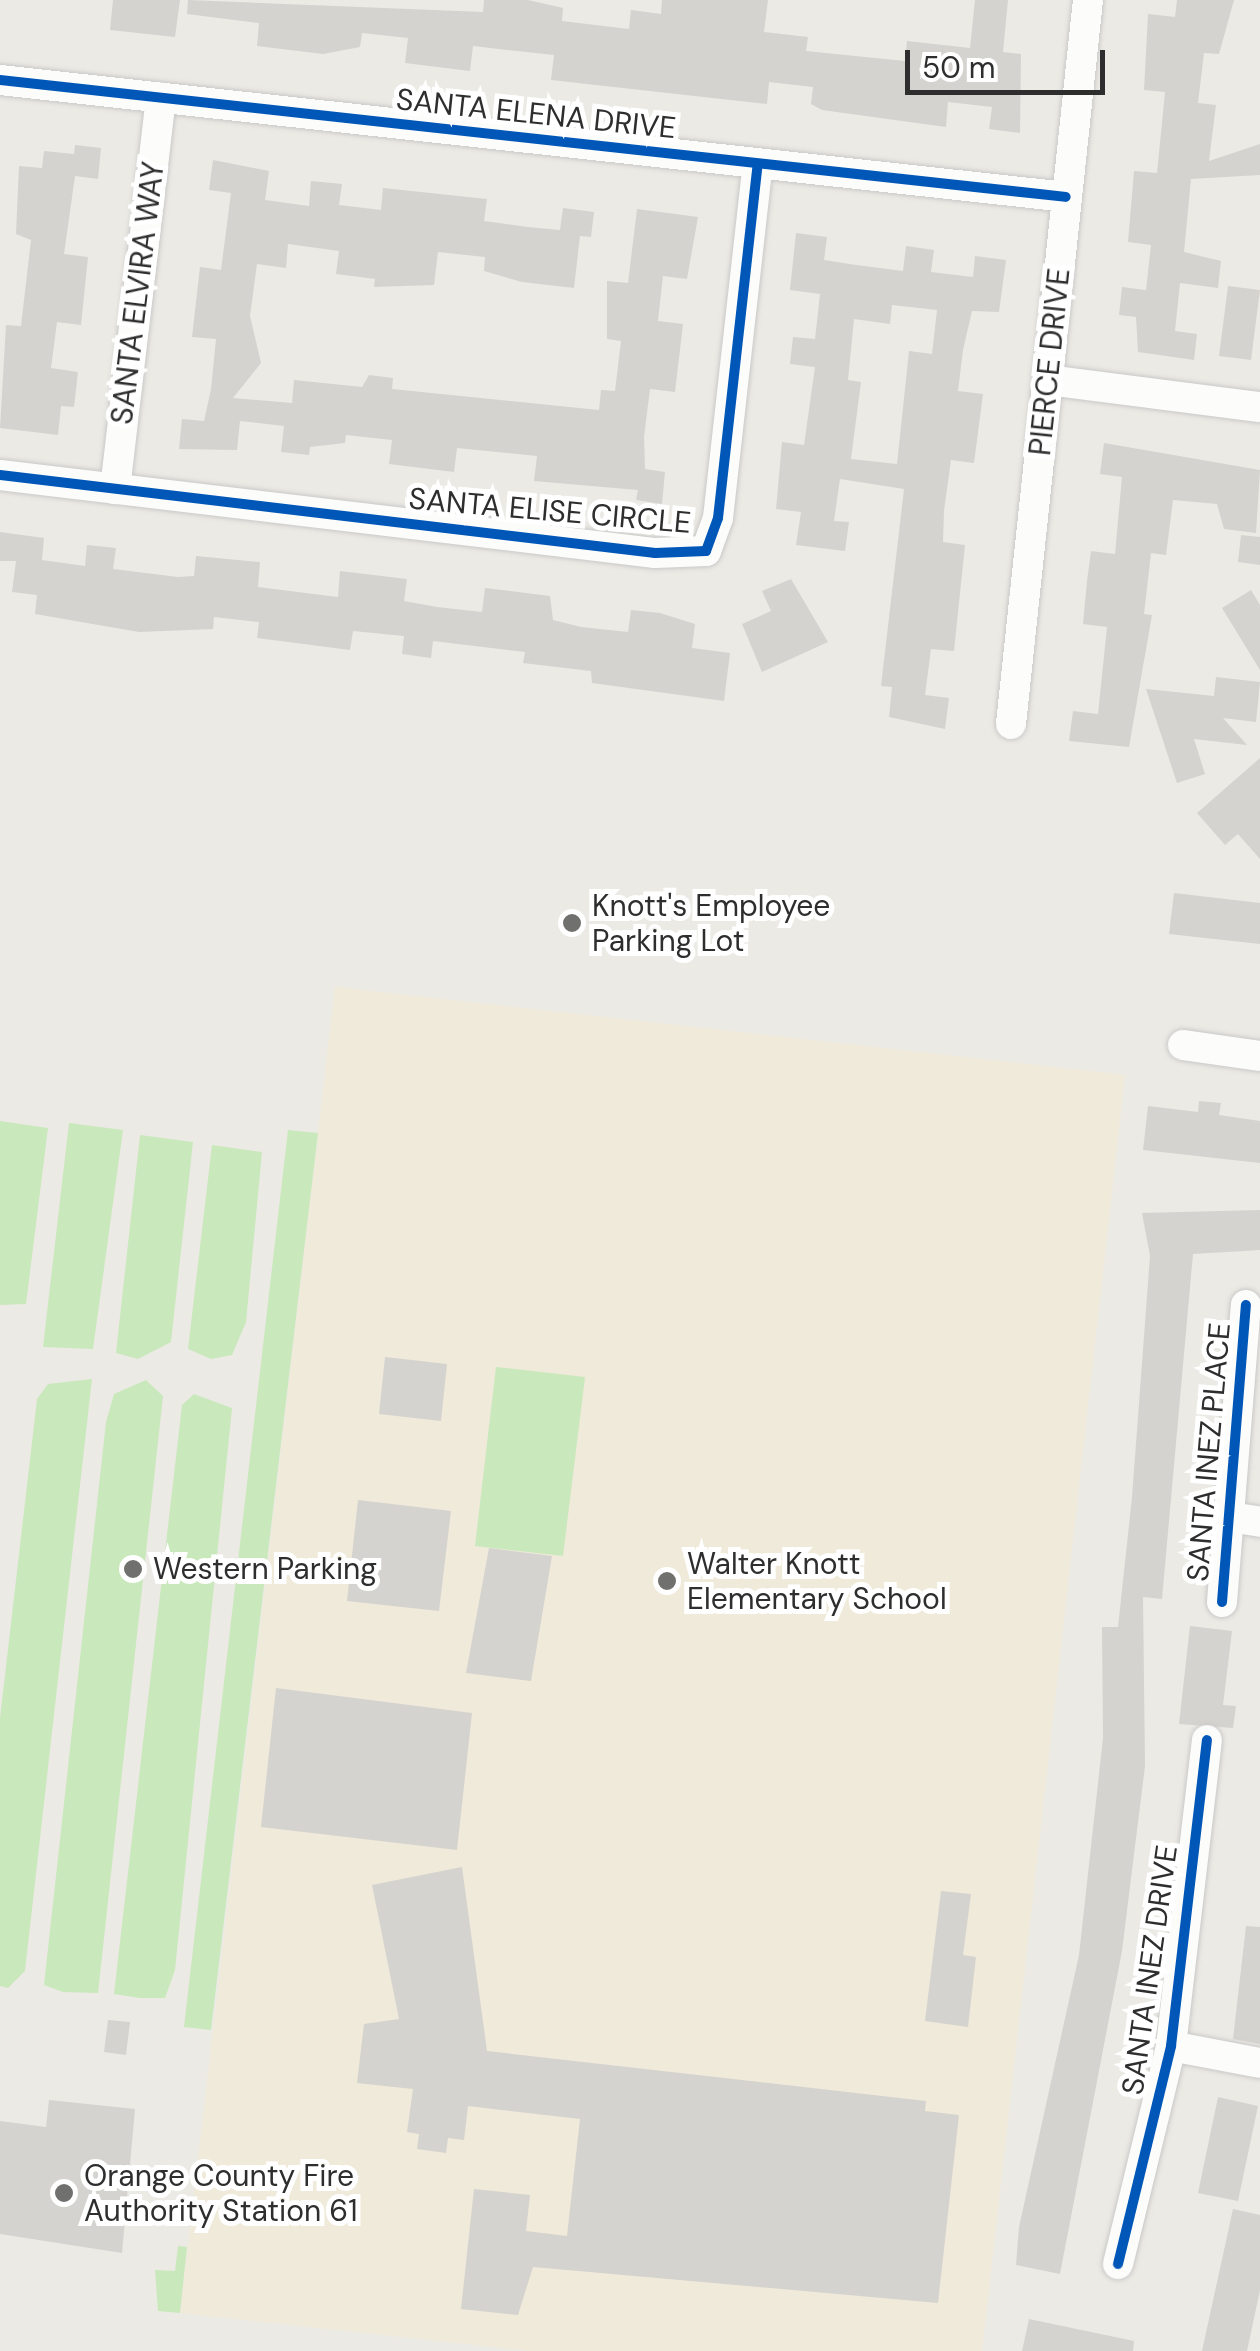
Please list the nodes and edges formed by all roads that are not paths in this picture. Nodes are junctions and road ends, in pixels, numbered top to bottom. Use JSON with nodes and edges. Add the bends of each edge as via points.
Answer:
{"nodes":[{"id":1,"x":1088,"y":0,"type":"edge"},
{"id":2,"x":0,"y":80,"type":"edge"},
{"id":3,"x":161,"y":98,"type":"junction"},
{"id":4,"x":758,"y":164,"type":"junction"},
{"id":5,"x":1066,"y":198,"type":"junction"},
{"id":6,"x":1048,"y":380,"type":"junction"},
{"id":7,"x":1260,"y":407,"type":"edge"},
{"id":8,"x":0,"y":475,"type":"edge"},
{"id":9,"x":115,"y":489,"type":"junction"},
{"id":10,"x":1011,"y":724,"type":"dead end"},
{"id":11,"x":1183,"y":1045,"type":"dead end"},
{"id":12,"x":1260,"y":1056,"type":"edge"},
{"id":13,"x":1246,"y":1306,"type":"dead end"},
{"id":14,"x":1224,"y":1516,"type":"junction"},
{"id":15,"x":1260,"y":1522,"type":"edge"},
{"id":16,"x":1222,"y":1602,"type":"dead end"},
{"id":17,"x":1207,"y":1740,"type":"dead end"},
{"id":18,"x":1170,"y":2046,"type":"junction"},
{"id":19,"x":1260,"y":2063,"type":"edge"},
{"id":20,"x":1118,"y":2264,"type":"dead end"}],
"edges":[{"from":1,"to":5,"type":"street","name":"PIERCE DRIVE"},
{"from":2,"to":3,"type":"street","name":"SANTA ELENA DRIVE"},
{"from":3,"to":4,"type":"street","name":"SANTA ELENA DRIVE"},
{"from":3,"to":9,"type":"street","name":"SANTA ELVIRA WAY"},
{"from":4,"to":5,"type":"street","name":"SANTA ELENA DRIVE"},
{"from":4,"to":9,"type":"street","name":"SANTA ELISE CIRCLE","via":[[718,518],[706,551],[655,553]]},
{"from":5,"to":6,"type":"street","name":"PIERCE DRIVE"},
{"from":6,"to":7,"type":"street"},
{"from":6,"to":10,"type":"street","name":"PIERCE DRIVE"},
{"from":8,"to":9,"type":"street","name":"SANTA ELISE CIRCLE"},
{"from":11,"to":12,"type":"street"},
{"from":13,"to":14,"type":"street","name":"SANTA INEZ PLACE"},
{"from":14,"to":15,"type":"street","name":"SANTA INEZ PLACE"},
{"from":14,"to":16,"type":"street","name":"SANTA INEZ PLACE"},
{"from":17,"to":18,"type":"street","name":"SANTA INEZ DRIVE"},
{"from":18,"to":19,"type":"street","name":"SANTA INEZ DRIVE"},
{"from":18,"to":20,"type":"street","name":"SANTA INEZ DRIVE"}]}
